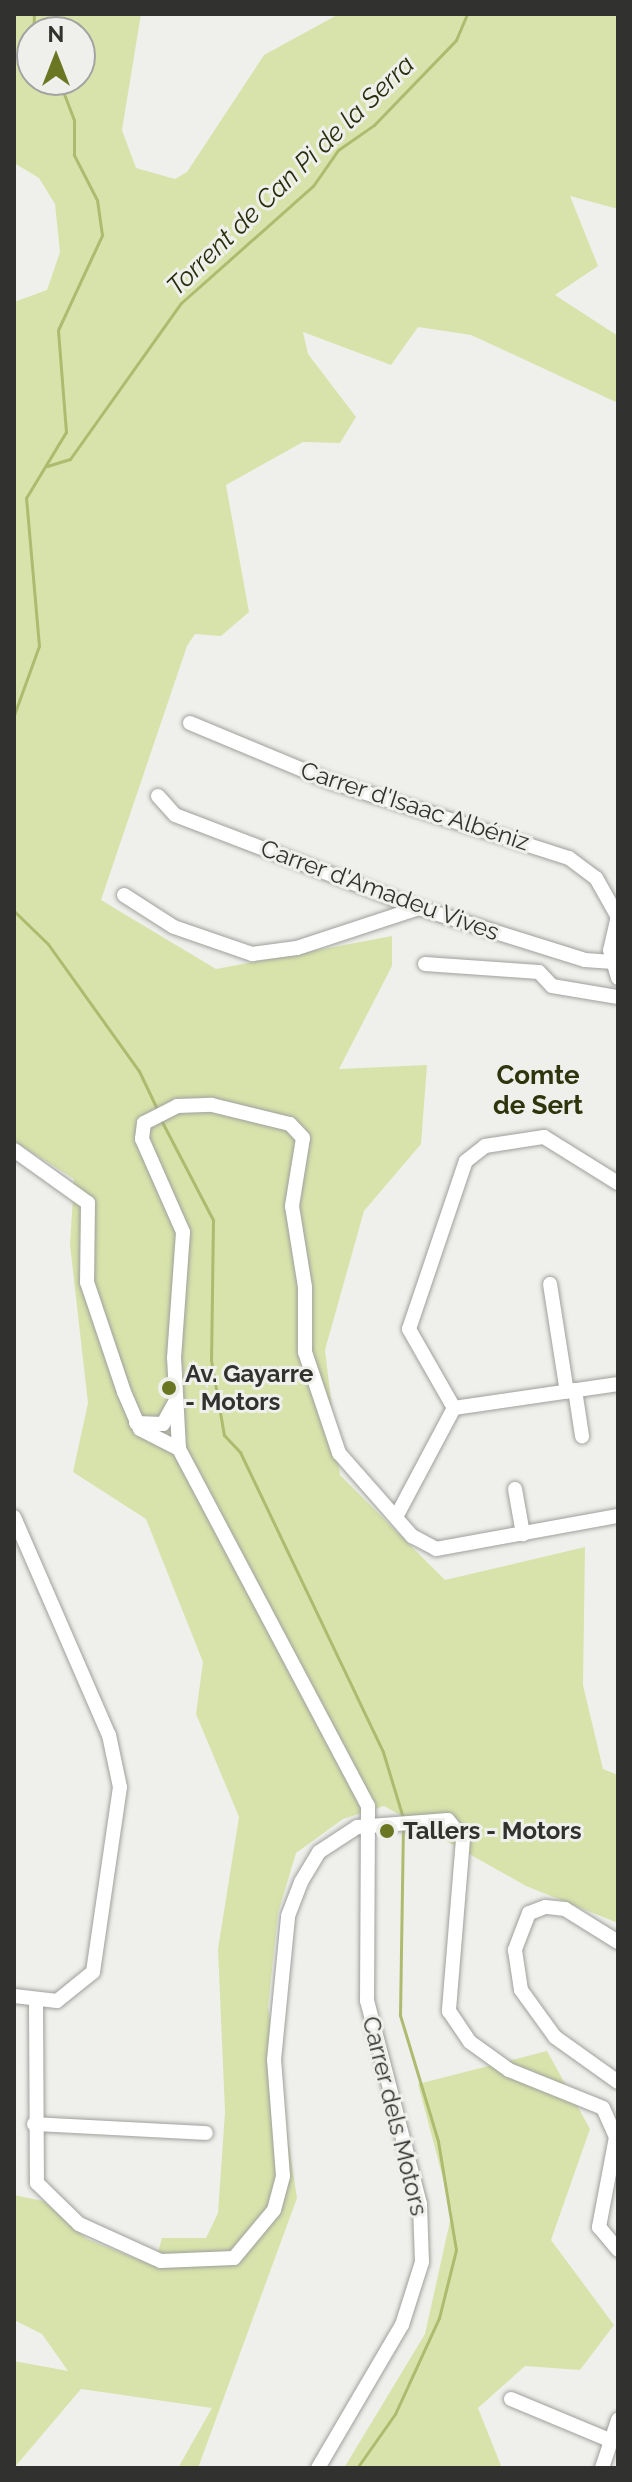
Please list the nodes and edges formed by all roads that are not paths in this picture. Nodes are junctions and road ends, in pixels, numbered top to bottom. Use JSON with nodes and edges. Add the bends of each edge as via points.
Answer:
{"nodes":[{"id":1,"x":190,"y":723,"type":"dead end"},
{"id":2,"x":158,"y":796,"type":"dead end"},
{"id":3,"x":124,"y":895,"type":"dead end"},
{"id":4,"x":419,"y":908,"type":"junction"},
{"id":5,"x":618,"y":916,"type":"edge"},
{"id":6,"x":613,"y":962,"type":"junction"},
{"id":7,"x":425,"y":964,"type":"dead end"},
{"id":8,"x":618,"y":978,"type":"edge"},
{"id":9,"x":618,"y":997,"type":"edge"},
{"id":10,"x":14,"y":1150,"type":"edge"},
{"id":11,"x":618,"y":1183,"type":"edge"},
{"id":12,"x":550,"y":1284,"type":"dead end"},
{"id":13,"x":618,"y":1384,"type":"edge"},
{"id":14,"x":571,"y":1391,"type":"junction"},
{"id":15,"x":176,"y":1401,"type":"junction"},
{"id":16,"x":454,"y":1408,"type":"junction"},
{"id":17,"x":136,"y":1423,"type":"junction"},
{"id":18,"x":582,"y":1436,"type":"dead end"},
{"id":19,"x":179,"y":1449,"type":"junction"},
{"id":20,"x":515,"y":1489,"type":"dead end"},
{"id":21,"x":618,"y":1516,"type":"edge"},
{"id":22,"x":14,"y":1517,"type":"edge"},
{"id":23,"x":396,"y":1517,"type":"junction"},
{"id":24,"x":523,"y":1534,"type":"junction"},
{"id":25,"x":367,"y":1826,"type":"junction"},
{"id":26,"x":618,"y":1942,"type":"edge"},
{"id":27,"x":14,"y":1996,"type":"edge"},
{"id":28,"x":36,"y":2001,"type":"junction"},
{"id":29,"x":618,"y":2082,"type":"edge"},
{"id":30,"x":34,"y":2124,"type":"junction"},
{"id":31,"x":206,"y":2133,"type":"dead end"},
{"id":32,"x":613,"y":2178,"type":"edge"},
{"id":33,"x":618,"y":2250,"type":"edge"},
{"id":34,"x":511,"y":2399,"type":"dead end"},
{"id":35,"x":618,"y":2420,"type":"edge"},
{"id":36,"x":607,"y":2439,"type":"junction"},
{"id":37,"x":318,"y":2468,"type":"edge"},
{"id":38,"x":602,"y":2468,"type":"edge"}],
"edges":[{"from":1,"to":5,"type":"street","name":"Carrer d'Isaac Albéniz","via":[[332,782],[569,858],[596,878]]},
{"from":2,"to":4,"type":"street","name":"Carrer d'Amadeu Vives","via":[[175,815]]},
{"from":3,"to":4,"type":"street","via":[[174,927],[252,954],[297,948]]},
{"from":4,"to":6,"type":"street","name":"Carrer d'Amadeu Vives","via":[[585,960]]},
{"from":5,"to":6,"type":"street"},
{"from":6,"to":8,"type":"street"},
{"from":7,"to":9,"type":"street","via":[[539,972],[552,986]]},
{"from":10,"to":17,"type":"street","via":[[76,1192],[93,1214],[87,1282]]},
{"from":11,"to":16,"type":"street","via":[[544,1137],[485,1146],[466,1161],[409,1329]]},
{"from":12,"to":14,"type":"street"},
{"from":13,"to":14,"type":"street"},
{"from":14,"to":16,"type":"street"},
{"from":14,"to":18,"type":"street"},
{"from":15,"to":17,"type":"street","via":[[163,1424]]},
{"from":15,"to":19,"type":"street"},
{"from":15,"to":23,"type":"street","via":[[183,1232],[141,1127],[159,1113],[194,1105],[290,1124],[303,1138],[292,1206],[305,1287],[305,1352],[339,1453]]},
{"from":16,"to":23,"type":"street"},
{"from":17,"to":19,"type":"street"},
{"from":19,"to":25,"type":"street","name":"Carrer dels Motors","via":[[368,1806]]},
{"from":20,"to":24,"type":"street"},
{"from":21,"to":24,"type":"street"},
{"from":22,"to":28,"type":"street","via":[[109,1735],[120,1787],[93,1972],[66,1998]]},
{"from":23,"to":24,"type":"street","via":[[436,1549]]},
{"from":25,"to":30,"type":"street","via":[[319,1852],[290,1906],[274,2084],[283,2176],[274,2210],[253,2242],[234,2258],[161,2261],[79,2224],[37,2183]]},
{"from":25,"to":32,"type":"street","via":[[430,1818],[456,1828],[463,1839],[449,2011],[470,2042],[509,2070],[603,2108],[616,2137]]},
{"from":25,"to":37,"type":"street","name":"Carrer dels Motors","via":[[367,2001],[417,2186],[423,2242],[402,2325]]},
{"from":26,"to":29,"type":"street","via":[[565,1909],[545,1907],[529,1913],[515,1950],[521,1990],[555,2037]]},
{"from":27,"to":28,"type":"street"},
{"from":28,"to":30,"type":"street"},
{"from":30,"to":31,"type":"street"},
{"from":32,"to":33,"type":"street","via":[[599,2227]]},
{"from":34,"to":36,"type":"street"},
{"from":35,"to":36,"type":"street"},
{"from":36,"to":38,"type":"street"}]}
